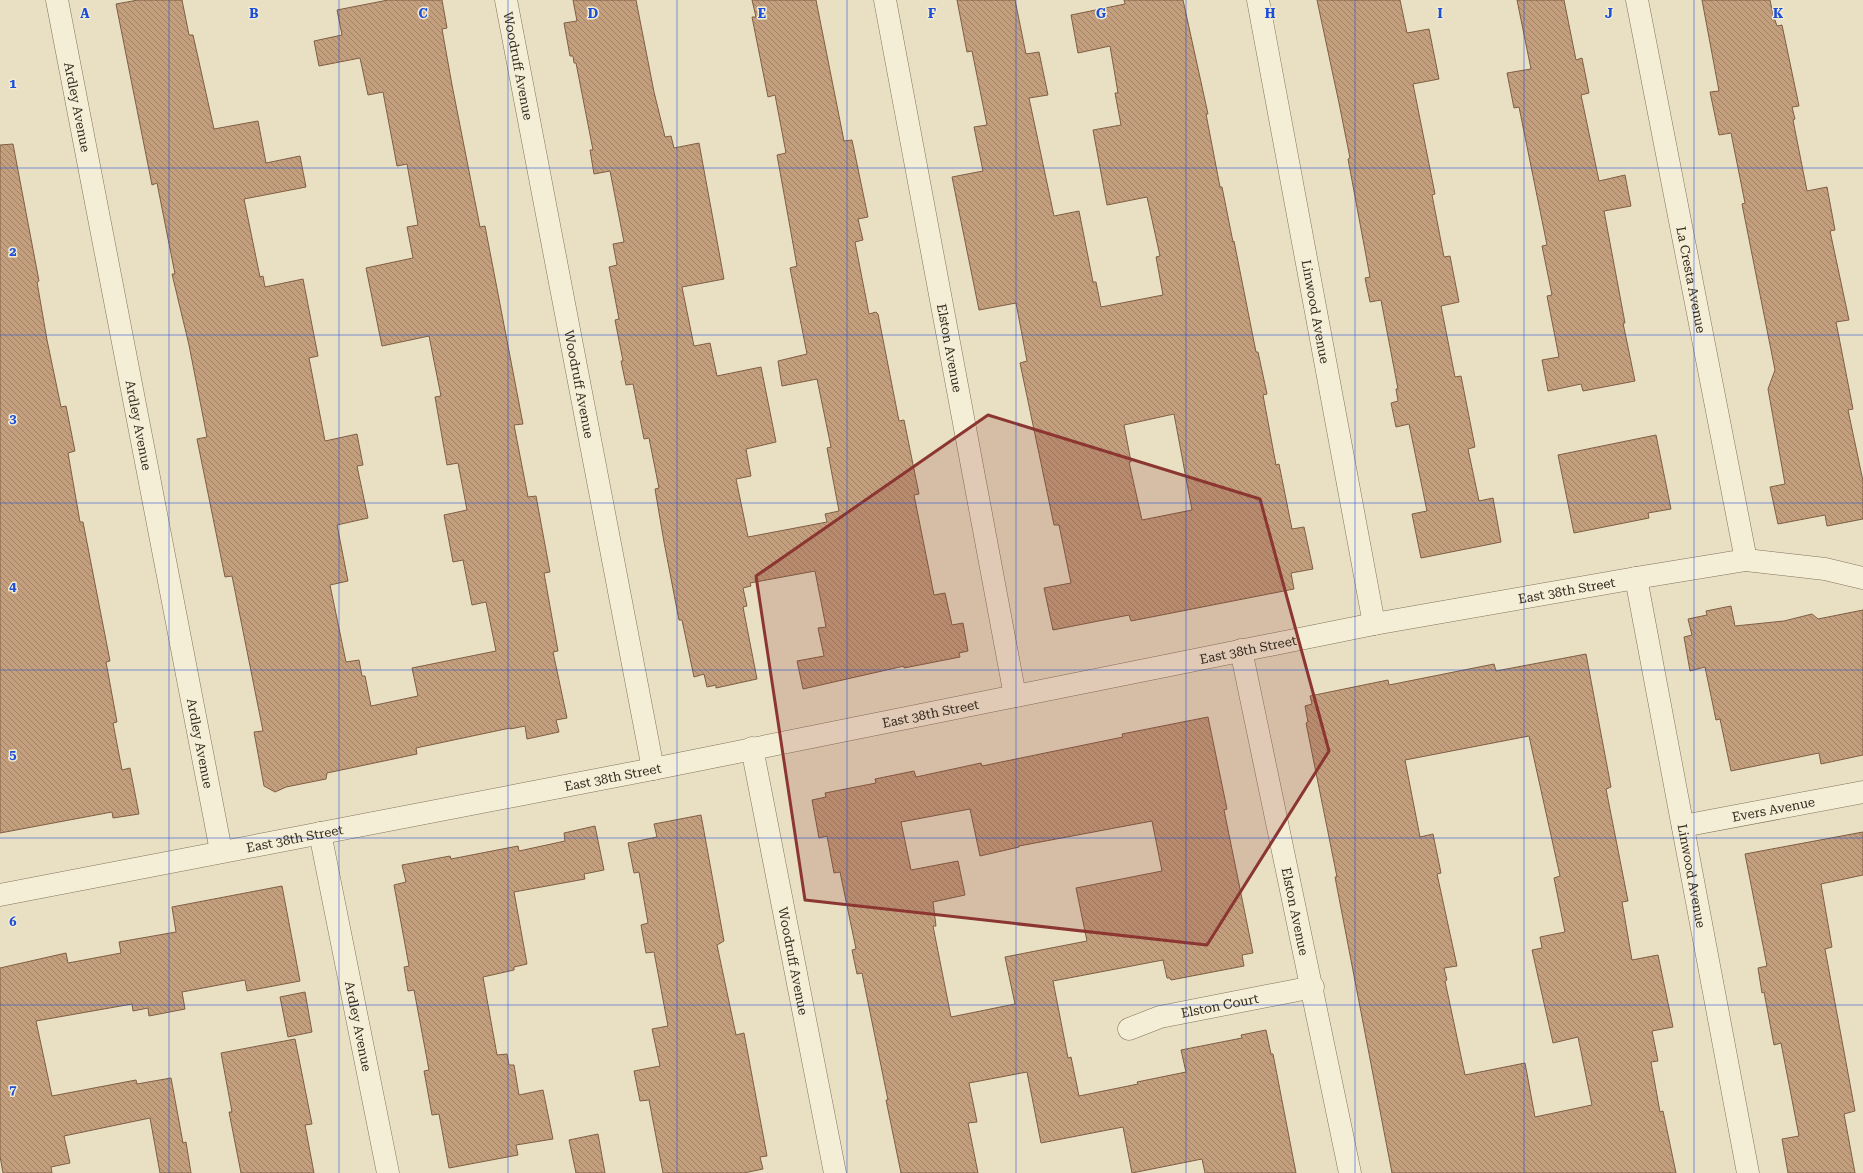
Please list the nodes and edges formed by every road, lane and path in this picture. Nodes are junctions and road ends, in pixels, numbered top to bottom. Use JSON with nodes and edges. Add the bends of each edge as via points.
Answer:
{"nodes":[{"id":1,"x":57,"y":0,"type":"edge"},
{"id":2,"x":506,"y":0,"type":"edge"},
{"id":3,"x":885,"y":0,"type":"edge"},
{"id":4,"x":1258,"y":0,"type":"edge"},
{"id":5,"x":1637,"y":0,"type":"edge"},
{"id":6,"x":1746,"y":560,"type":"junction"},
{"id":7,"x":1636,"y":578,"type":"junction"},
{"id":8,"x":1863,"y":578,"type":"edge"},
{"id":9,"x":1374,"y":624,"type":"junction"},
{"id":10,"x":1241,"y":650,"type":"junction"},
{"id":11,"x":1015,"y":696,"type":"junction"},
{"id":12,"x":752,"y":748,"type":"junction"},
{"id":13,"x":653,"y":768,"type":"junction"},
{"id":14,"x":1863,"y":792,"type":"edge"},
{"id":15,"x":1683,"y":826,"type":"junction"},
{"id":16,"x":320,"y":833,"type":"junction"},
{"id":17,"x":221,"y":851,"type":"junction"},
{"id":18,"x":0,"y":895,"type":"edge"},
{"id":19,"x":1312,"y":987,"type":"junction"},
{"id":20,"x":1129,"y":1029,"type":"dead end"},
{"id":21,"x":388,"y":1173,"type":"edge"},
{"id":22,"x":835,"y":1173,"type":"edge"},
{"id":23,"x":1350,"y":1173,"type":"edge"},
{"id":24,"x":1748,"y":1173,"type":"edge"}],
"edges":[{"from":1,"to":17,"type":"street","name":"Ardley Avenue"},
{"from":2,"to":13,"type":"street","name":"Woodruff Avenue"},
{"from":3,"to":11,"type":"street","name":"Elston Avenue"},
{"from":4,"to":9,"type":"street","name":"Linwood Avenue"},
{"from":5,"to":6,"type":"street","name":"La Cresta Avenue"},
{"from":6,"to":7,"type":"street","name":"East 38th Street"},
{"from":6,"to":8,"type":"street","name":"East 38th Street","via":[[1825,569]]},
{"from":7,"to":9,"type":"street","name":"East 38th Street"},
{"from":7,"to":15,"type":"street","name":"Linwood Avenue"},
{"from":9,"to":10,"type":"street","name":"East 38th Street"},
{"from":10,"to":11,"type":"street","name":"East 38th Street"},
{"from":10,"to":19,"type":"street","name":"Elston Avenue"},
{"from":11,"to":12,"type":"street","name":"East 38th Street"},
{"from":12,"to":13,"type":"street","name":"East 38th Street"},
{"from":12,"to":22,"type":"street","name":"Woodruff Avenue"},
{"from":13,"to":16,"type":"street","name":"East 38th Street"},
{"from":14,"to":15,"type":"street","name":"Evers Avenue"},
{"from":15,"to":24,"type":"street","name":"Linwood Avenue"},
{"from":16,"to":17,"type":"street","name":"East 38th Street"},
{"from":16,"to":21,"type":"street","name":"Ardley Avenue"},
{"from":17,"to":18,"type":"street","name":"East 38th Street"},
{"from":19,"to":20,"type":"street","name":"Elston Court","via":[[1160,1017]]},
{"from":19,"to":23,"type":"street","name":"Elston Avenue"}]}
